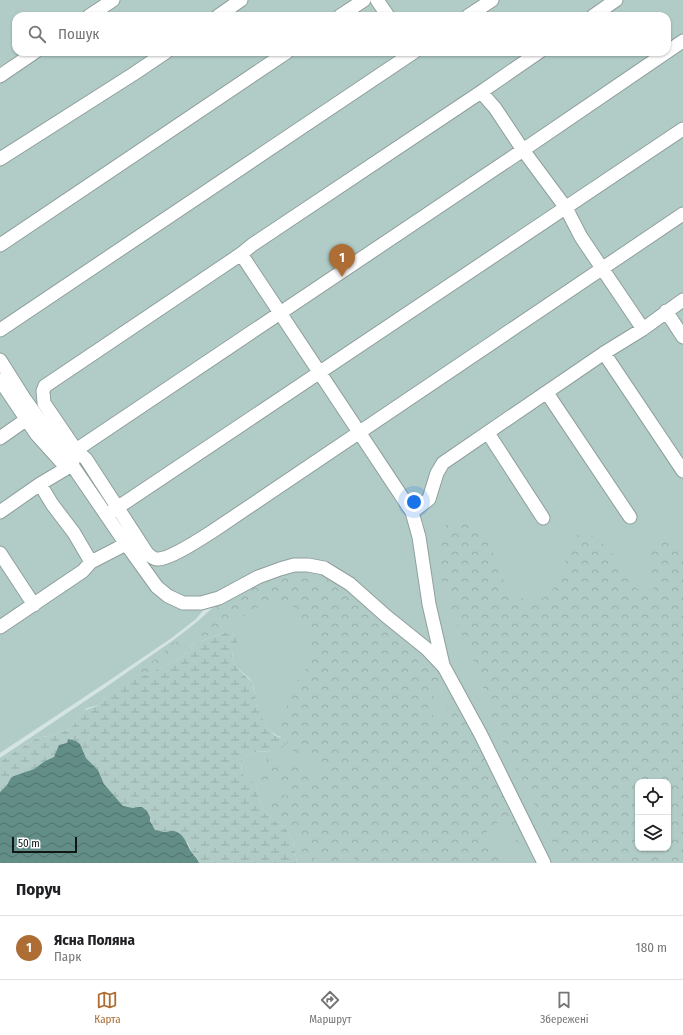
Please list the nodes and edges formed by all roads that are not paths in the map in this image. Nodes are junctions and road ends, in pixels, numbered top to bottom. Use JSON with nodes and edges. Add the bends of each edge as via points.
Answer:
{"nodes":[{"id":1,"x":113,"y":0,"type":"edge"},
{"id":2,"x":241,"y":0,"type":"edge"},
{"id":3,"x":364,"y":0,"type":"edge"},
{"id":4,"x":377,"y":0,"type":"edge"},
{"id":5,"x":492,"y":0,"type":"edge"},
{"id":6,"x":616,"y":0,"type":"edge"},
{"id":7,"x":95,"y":12,"type":"edge"},
{"id":8,"x":224,"y":12,"type":"edge"},
{"id":9,"x":346,"y":12,"type":"edge"},
{"id":10,"x":385,"y":12,"type":"edge"},
{"id":11,"x":474,"y":12,"type":"edge"},
{"id":12,"x":599,"y":12,"type":"edge"},
{"id":13,"x":683,"y":41,"type":"edge"},
{"id":14,"x":671,"y":49,"type":"edge"},
{"id":15,"x":29,"y":56,"type":"edge"},
{"id":16,"x":160,"y":56,"type":"edge"},
{"id":17,"x":281,"y":56,"type":"edge"},
{"id":18,"x":407,"y":56,"type":"edge"},
{"id":19,"x":533,"y":56,"type":"edge"},
{"id":20,"x":661,"y":56,"type":"edge"},
{"id":21,"x":0,"y":76,"type":"edge"},
{"id":22,"x":481,"y":92,"type":"junction"},
{"id":23,"x":683,"y":129,"type":"edge"},
{"id":24,"x":524,"y":150,"type":"junction"},
{"id":25,"x":0,"y":158,"type":"edge"},
{"id":26,"x":566,"y":208,"type":"junction"},
{"id":27,"x":683,"y":214,"type":"edge"},
{"id":28,"x":0,"y":245,"type":"edge"},
{"id":29,"x":241,"y":254,"type":"junction"},
{"id":30,"x":602,"y":269,"type":"junction"},
{"id":31,"x":683,"y":300,"type":"edge"},
{"id":32,"x":666,"y":311,"type":"junction"},
{"id":33,"x":279,"y":313,"type":"junction"},
{"id":34,"x":643,"y":329,"type":"junction"},
{"id":35,"x":0,"y":330,"type":"edge"},
{"id":36,"x":683,"y":337,"type":"edge"},
{"id":37,"x":604,"y":353,"type":"junction"},
{"id":38,"x":0,"y":360,"type":"edge"},
{"id":39,"x":319,"y":373,"type":"junction"},
{"id":40,"x":0,"y":380,"type":"edge"},
{"id":41,"x":547,"y":393,"type":"junction"},
{"id":42,"x":27,"y":419,"type":"junction"},
{"id":43,"x":359,"y":432,"type":"junction"},
{"id":44,"x":488,"y":433,"type":"junction"},
{"id":45,"x":0,"y":438,"type":"edge"},
{"id":46,"x":76,"y":450,"type":"junction"},
{"id":47,"x":69,"y":466,"type":"junction"},
{"id":48,"x":683,"y":471,"type":"edge"},
{"id":49,"x":40,"y":484,"type":"junction"},
{"id":50,"x":118,"y":508,"type":"junction"},
{"id":51,"x":0,"y":512,"type":"edge"},
{"id":52,"x":412,"y":512,"type":"junction"},
{"id":53,"x":107,"y":516,"type":"junction"},
{"id":54,"x":630,"y":517,"type":"dead end"},
{"id":55,"x":543,"y":518,"type":"dead end"},
{"id":56,"x":126,"y":544,"type":"junction"},
{"id":57,"x":0,"y":553,"type":"edge"},
{"id":58,"x":91,"y":562,"type":"junction"},
{"id":59,"x":34,"y":605,"type":"junction"},
{"id":60,"x":0,"y":627,"type":"edge"},
{"id":61,"x":444,"y":667,"type":"junction"},
{"id":62,"x":544,"y":863,"type":"edge"}],
"edges":[{"from":1,"to":7,"type":"street"},
{"from":2,"to":8,"type":"street"},
{"from":3,"to":9,"type":"street"},
{"from":4,"to":10,"type":"street"},
{"from":5,"to":11,"type":"street"},
{"from":6,"to":12,"type":"street"},
{"from":13,"to":14,"type":"street"},
{"from":15,"to":21,"type":"street"},
{"from":16,"to":25,"type":"street"},
{"from":17,"to":28,"type":"street"},
{"from":18,"to":35,"type":"street"},
{"from":19,"to":22,"type":"street"},
{"from":20,"to":24,"type":"street"},
{"from":22,"to":24,"type":"street"},
{"from":22,"to":29,"type":"street"},
{"from":23,"to":26,"type":"street"},
{"from":24,"to":26,"type":"street"},
{"from":24,"to":33,"type":"street"},
{"from":26,"to":30,"type":"street"},
{"from":26,"to":39,"type":"street"},
{"from":27,"to":30,"type":"street"},
{"from":29,"to":33,"type":"street"},
{"from":29,"to":46,"type":"street","via":[[44,386],[44,403]]},
{"from":30,"to":34,"type":"street"},
{"from":30,"to":43,"type":"street"},
{"from":31,"to":32,"type":"street"},
{"from":32,"to":34,"type":"street"},
{"from":32,"to":36,"type":"street"},
{"from":33,"to":39,"type":"street"},
{"from":33,"to":46,"type":"street"},
{"from":34,"to":37,"type":"street"},
{"from":37,"to":41,"type":"street"},
{"from":37,"to":48,"type":"street"},
{"from":38,"to":47,"type":"street"},
{"from":39,"to":43,"type":"street"},
{"from":39,"to":50,"type":"street"},
{"from":40,"to":42,"type":"street"},
{"from":41,"to":44,"type":"street"},
{"from":41,"to":54,"type":"street"},
{"from":42,"to":45,"type":"street"},
{"from":42,"to":47,"type":"street","via":[[37,435]]},
{"from":43,"to":50,"type":"street","via":[[213,531],[172,555],[158,560],[147,553]]},
{"from":43,"to":52,"type":"street"},
{"from":44,"to":52,"type":"street","via":[[443,463],[429,499]]},
{"from":44,"to":55,"type":"street"},
{"from":46,"to":47,"type":"street"},
{"from":46,"to":50,"type":"street","via":[[86,459]]},
{"from":47,"to":49,"type":"street"},
{"from":47,"to":53,"type":"street"},
{"from":49,"to":51,"type":"street"},
{"from":49,"to":58,"type":"street"},
{"from":50,"to":53,"type":"street"},
{"from":52,"to":61,"type":"street"},
{"from":53,"to":56,"type":"street"},
{"from":56,"to":58,"type":"street"},
{"from":56,"to":61,"type":"street","via":[[157,587],[175,600],[189,604],[219,598],[258,577],[280,569],[308,565],[324,568],[350,584],[427,649]]},
{"from":57,"to":59,"type":"street"},
{"from":58,"to":59,"type":"street","via":[[84,571]]},
{"from":59,"to":60,"type":"street"},
{"from":61,"to":62,"type":"street","via":[[481,735]]}]}
